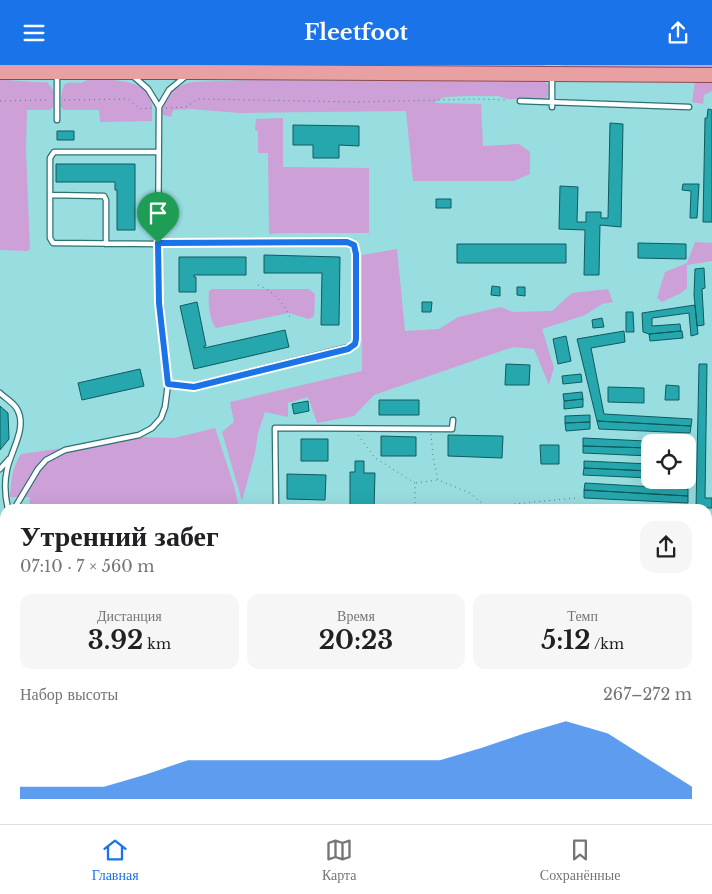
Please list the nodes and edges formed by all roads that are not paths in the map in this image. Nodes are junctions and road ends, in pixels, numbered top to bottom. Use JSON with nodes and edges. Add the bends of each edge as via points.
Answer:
{"nodes":[{"id":1,"x":552,"y":69,"type":"edge"},
{"id":2,"x":57,"y":72,"type":"junction"},
{"id":3,"x":124,"y":72,"type":"junction"},
{"id":4,"x":191,"y":72,"type":"junction"},
{"id":5,"x":0,"y":73,"type":"edge"},
{"id":6,"x":712,"y":75,"type":"edge"},
{"id":7,"x":520,"y":101,"type":"dead end"},
{"id":8,"x":552,"y":104,"type":"junction"},
{"id":9,"x":159,"y":107,"type":"junction"},
{"id":10,"x":689,"y":107,"type":"dead end"},
{"id":11,"x":57,"y":120,"type":"dead end"},
{"id":12,"x":158,"y":152,"type":"junction"},
{"id":13,"x":50,"y":195,"type":"junction"},
{"id":14,"x":158,"y":243,"type":"junction"},
{"id":15,"x":106,"y":244,"type":"junction"},
{"id":16,"x":168,"y":384,"type":"junction"},
{"id":17,"x":0,"y":393,"type":"edge"},
{"id":18,"x":453,"y":420,"type":"dead end"},
{"id":19,"x":10,"y":458,"type":"junction"},
{"id":20,"x":0,"y":469,"type":"edge"},
{"id":21,"x":7,"y":504,"type":"edge"},
{"id":22,"x":17,"y":504,"type":"edge"},
{"id":23,"x":276,"y":504,"type":"edge"}],
"edges":[{"from":1,"to":4,"type":"main road"},
{"from":1,"to":6,"type":"main road"},
{"from":1,"to":8,"type":"lane"},
{"from":2,"to":3,"type":"main road"},
{"from":2,"to":5,"type":"main road"},
{"from":2,"to":11,"type":"lane"},
{"from":3,"to":4,"type":"main road"},
{"from":3,"to":9,"type":"lane","via":[[142,83]]},
{"from":4,"to":9,"type":"lane","via":[[169,90]]},
{"from":7,"to":8,"type":"lane"},
{"from":8,"to":10,"type":"lane"},
{"from":9,"to":12,"type":"lane"},
{"from":12,"to":13,"type":"lane","via":[[54,152],[50,158]]},
{"from":12,"to":14,"type":"lane"},
{"from":13,"to":15,"type":"lane","via":[[50,238],[53,243]]},
{"from":13,"to":15,"type":"lane","via":[[104,196]]},
{"from":14,"to":15,"type":"lane"},
{"from":14,"to":16,"type":"lane","via":[[159,303]]},
{"from":14,"to":16,"type":"lane","via":[[347,242],[354,245],[356,254],[356,339],[351,347],[194,387]]},
{"from":16,"to":22,"type":"lane","via":[[166,407],[152,428],[139,435],[65,451],[46,461]]},
{"from":17,"to":19,"type":"lane","via":[[15,407],[20,417],[17,443]]},
{"from":18,"to":23,"type":"lane","via":[[452,429],[275,428]]},
{"from":19,"to":20,"type":"lane"},
{"from":19,"to":21,"type":"lane","via":[[4,495]]}]}
